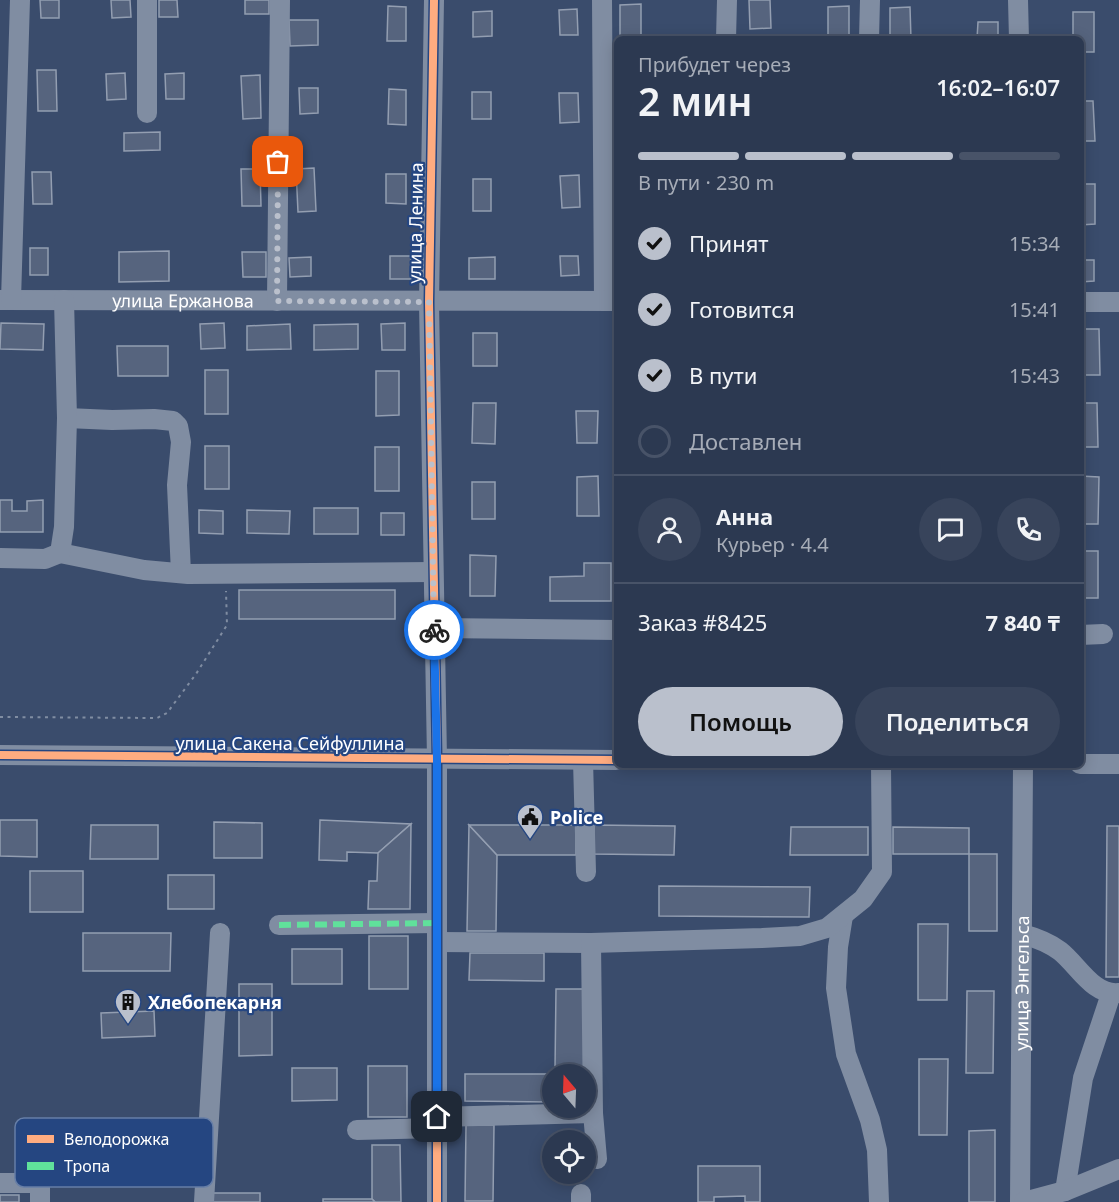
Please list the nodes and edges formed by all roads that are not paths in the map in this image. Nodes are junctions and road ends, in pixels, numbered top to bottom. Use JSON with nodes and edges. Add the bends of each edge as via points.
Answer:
{"nodes":[{"id":1,"x":20,"y":0,"type":"edge"},
{"id":2,"x":147,"y":0,"type":"edge"},
{"id":3,"x":280,"y":0,"type":"edge"},
{"id":4,"x":434,"y":0,"type":"edge"},
{"id":5,"x":602,"y":0,"type":"edge"},
{"id":6,"x":727,"y":0,"type":"edge"},
{"id":7,"x":870,"y":0,"type":"edge"},
{"id":8,"x":1018,"y":0,"type":"edge"},
{"id":9,"x":726,"y":36,"type":"edge"},
{"id":10,"x":869,"y":36,"type":"edge"},
{"id":11,"x":1019,"y":36,"type":"edge"},
{"id":12,"x":147,"y":113,"type":"dead end"},
{"id":13,"x":5,"y":300,"type":"edge"},
{"id":14,"x":64,"y":300,"type":"junction"},
{"id":15,"x":277,"y":301,"type":"junction"},
{"id":16,"x":610,"y":301,"type":"edge"},
{"id":17,"x":429,"y":302,"type":"junction"},
{"id":18,"x":1084,"y":302,"type":"edge"},
{"id":19,"x":1119,"y":302,"type":"edge"},
{"id":20,"x":67,"y":418,"type":"junction"},
{"id":21,"x":60,"y":553,"type":"junction"},
{"id":22,"x":0,"y":558,"type":"edge"},
{"id":23,"x":434,"y":572,"type":"junction"},
{"id":24,"x":181,"y":573,"type":"junction"},
{"id":25,"x":434,"y":628,"type":"junction"},
{"id":26,"x":614,"y":630,"type":"edge"},
{"id":27,"x":1103,"y":634,"type":"dead end"},
{"id":28,"x":1084,"y":635,"type":"edge"},
{"id":29,"x":0,"y":755,"type":"edge"},
{"id":30,"x":437,"y":759,"type":"junction"},
{"id":31,"x":583,"y":760,"type":"junction"},
{"id":32,"x":614,"y":760,"type":"edge"},
{"id":33,"x":1084,"y":764,"type":"edge"},
{"id":34,"x":1119,"y":764,"type":"edge"},
{"id":35,"x":881,"y":768,"type":"edge"},
{"id":36,"x":1023,"y":768,"type":"edge"},
{"id":37,"x":586,"y":872,"type":"dead end"},
{"id":38,"x":843,"y":916,"type":"junction"},
{"id":39,"x":279,"y":925,"type":"dead end"},
{"id":40,"x":220,"y":933,"type":"dead end"},
{"id":41,"x":437,"y":933,"type":"junction"},
{"id":42,"x":1022,"y":934,"type":"junction"},
{"id":43,"x":591,"y":943,"type":"junction"},
{"id":44,"x":1115,"y":994,"type":"edge"},
{"id":45,"x":592,"y":1064,"type":"edge"},
{"id":46,"x":542,"y":1116,"type":"edge"},
{"id":47,"x":209,"y":1118,"type":"edge"},
{"id":48,"x":593,"y":1118,"type":"edge"},
{"id":49,"x":437,"y":1122,"type":"junction"},
{"id":50,"x":357,"y":1130,"type":"dead end"},
{"id":51,"x":597,"y":1159,"type":"dead end"},
{"id":52,"x":1119,"y":1169,"type":"edge"},
{"id":53,"x":205,"y":1187,"type":"edge"},
{"id":54,"x":1065,"y":1191,"type":"junction"},
{"id":55,"x":204,"y":1202,"type":"edge"},
{"id":56,"x":437,"y":1202,"type":"edge"},
{"id":57,"x":879,"y":1202,"type":"edge"},
{"id":58,"x":1022,"y":1202,"type":"edge"}],
"edges":[{"from":1,"to":13,"type":"street"},
{"from":2,"to":12,"type":"street"},
{"from":3,"to":15,"type":"street"},
{"from":4,"to":17,"type":"street","name":"улица Ленина"},
{"from":5,"to":16,"type":"street"},
{"from":6,"to":9,"type":"street"},
{"from":7,"to":10,"type":"street"},
{"from":8,"to":11,"type":"street"},
{"from":13,"to":14,"type":"street","name":"улица Ержанова"},
{"from":14,"to":15,"type":"street","name":"улица Ержанова"},
{"from":14,"to":20,"type":"street"},
{"from":15,"to":17,"type":"street","name":"улица Ержанова"},
{"from":16,"to":17,"type":"street","name":"улица Ержанова"},
{"from":17,"to":23,"type":"street","name":"улица Ленина"},
{"from":18,"to":19,"type":"street"},
{"from":20,"to":21,"type":"street"},
{"from":20,"to":24,"type":"street","via":[[154,419],[173,421],[178,426]]},
{"from":21,"to":22,"type":"street","via":[[45,559]]},
{"from":21,"to":24,"type":"street","via":[[144,570]]},
{"from":23,"to":24,"type":"street"},
{"from":23,"to":25,"type":"street","name":"улица Ленина"},
{"from":25,"to":26,"type":"street"},
{"from":25,"to":30,"type":"street","name":"улица Ленина"},
{"from":27,"to":28,"type":"street"},
{"from":29,"to":30,"type":"street","name":"улица Сакена Сейфуллина"},
{"from":30,"to":31,"type":"street","name":"улица Сакена Сейфуллина"},
{"from":30,"to":41,"type":"street","name":"улица Ленина"},
{"from":31,"to":32,"type":"street","name":"улица Сакена Сейфуллина"},
{"from":31,"to":37,"type":"street"},
{"from":33,"to":34,"type":"street"},
{"from":35,"to":38,"type":"street","via":[[882,872],[863,899]]},
{"from":36,"to":42,"type":"street","name":"улица Энгельса"},
{"from":38,"to":43,"type":"street","via":[[826,928],[800,936]]},
{"from":38,"to":57,"type":"street","via":[[836,988],[846,1054],[877,1150]]},
{"from":39,"to":41,"type":"street"},
{"from":40,"to":47,"type":"street"},
{"from":41,"to":43,"type":"street"},
{"from":41,"to":49,"type":"street","name":"улица Ленина"},
{"from":42,"to":44,"type":"street","via":[[1043,939],[1090,981]]},
{"from":42,"to":58,"type":"street","name":"улица Энгельса"},
{"from":43,"to":45,"type":"street"},
{"from":44,"to":54,"type":"street","via":[[1083,1078]]},
{"from":46,"to":49,"type":"street"},
{"from":48,"to":51,"type":"street"},
{"from":49,"to":50,"type":"street"},
{"from":49,"to":56,"type":"street","name":"улица Ленина"},
{"from":52,"to":54,"type":"street"},
{"from":53,"to":55,"type":"street"},
{"from":54,"to":58,"type":"street"}]}
